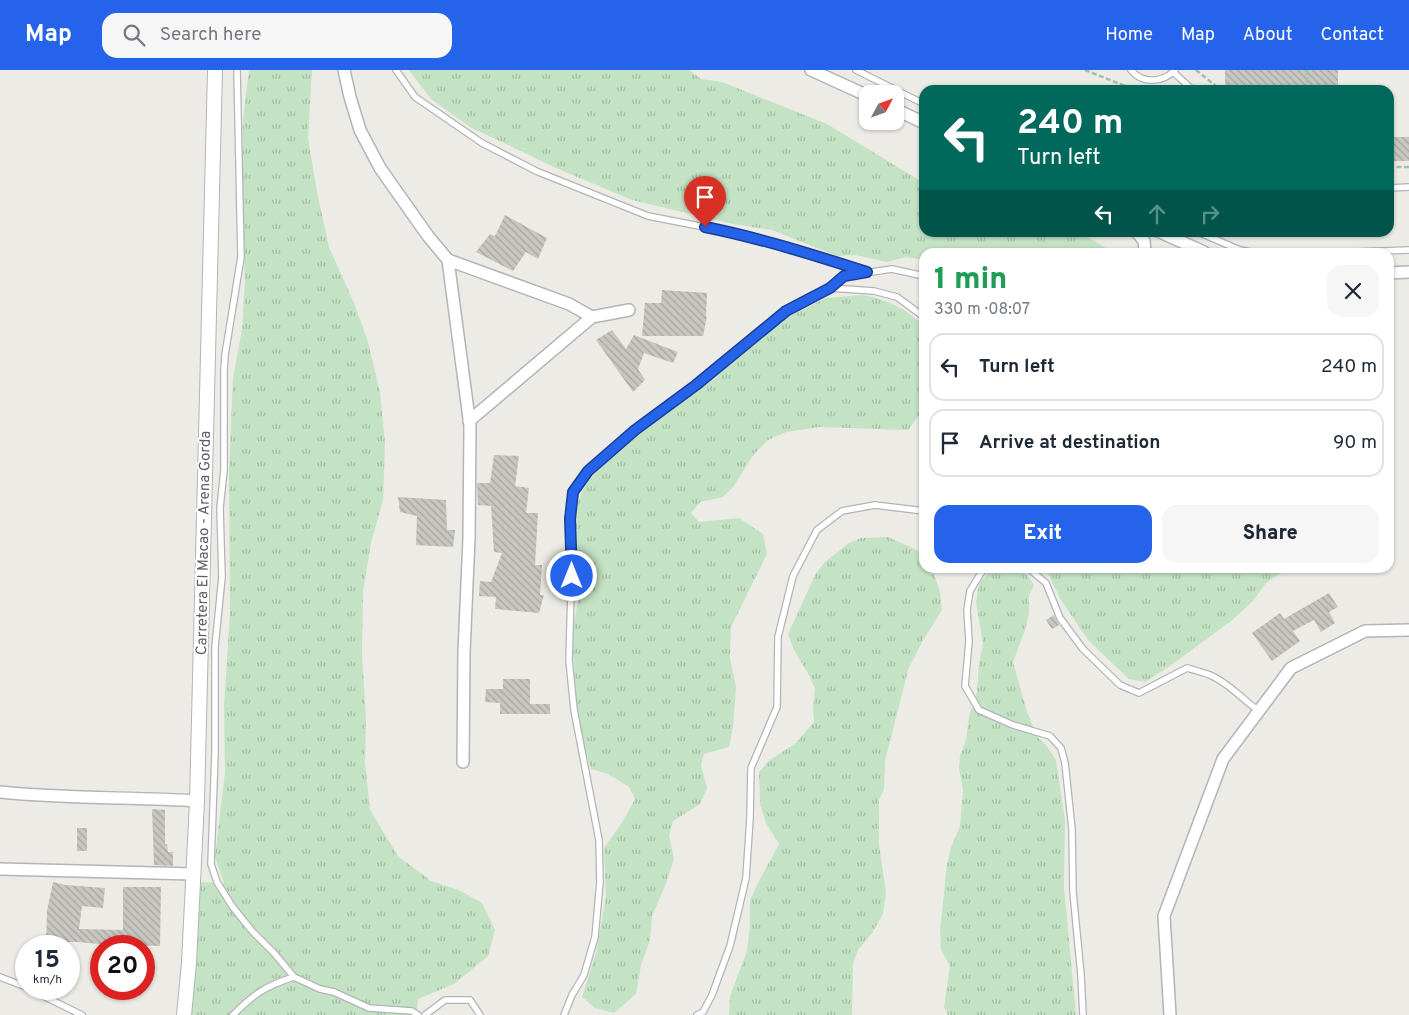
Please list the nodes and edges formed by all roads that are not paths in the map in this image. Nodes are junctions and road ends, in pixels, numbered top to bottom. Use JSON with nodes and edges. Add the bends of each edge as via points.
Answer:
{"nodes":[{"id":1,"x":215,"y":70,"type":"edge"},
{"id":2,"x":238,"y":70,"type":"edge"},
{"id":3,"x":344,"y":70,"type":"edge"},
{"id":4,"x":396,"y":70,"type":"edge"},
{"id":5,"x":811,"y":70,"type":"edge"},
{"id":6,"x":856,"y":70,"type":"edge"},
{"id":7,"x":1124,"y":70,"type":"edge"},
{"id":8,"x":1132,"y":71,"type":"edge"},
{"id":9,"x":1174,"y":71,"type":"edge"},
{"id":10,"x":1188,"y":85,"type":"edge"},
{"id":11,"x":859,"y":92,"type":"edge"},
{"id":12,"x":919,"y":102,"type":"edge"},
{"id":13,"x":904,"y":113,"type":"edge"},
{"id":14,"x":919,"y":120,"type":"edge"},
{"id":15,"x":1409,"y":187,"type":"edge"},
{"id":16,"x":1394,"y":188,"type":"edge"},
{"id":17,"x":1171,"y":237,"type":"edge"},
{"id":18,"x":1210,"y":237,"type":"edge"},
{"id":19,"x":1195,"y":248,"type":"edge"},
{"id":20,"x":1235,"y":248,"type":"edge"},
{"id":21,"x":1409,"y":250,"type":"edge"},
{"id":22,"x":1394,"y":251,"type":"edge"},
{"id":23,"x":448,"y":260,"type":"junction"},
{"id":24,"x":867,"y":272,"type":"junction"},
{"id":25,"x":1409,"y":272,"type":"edge"},
{"id":26,"x":1394,"y":273,"type":"edge"},
{"id":27,"x":919,"y":275,"type":"edge"},
{"id":28,"x":830,"y":288,"type":"junction"},
{"id":29,"x":629,"y":310,"type":"dead end"},
{"id":30,"x":919,"y":312,"type":"edge"},
{"id":31,"x":592,"y":317,"type":"junction"},
{"id":32,"x":469,"y":421,"type":"junction"},
{"id":33,"x":919,"y":510,"type":"edge"},
{"id":34,"x":981,"y":573,"type":"edge"},
{"id":35,"x":1034,"y":573,"type":"edge"},
{"id":36,"x":1409,"y":630,"type":"edge"},
{"id":37,"x":1259,"y":711,"type":"junction"},
{"id":38,"x":463,"y":762,"type":"dead end"},
{"id":39,"x":0,"y":792,"type":"edge"},
{"id":40,"x":197,"y":801,"type":"junction"},
{"id":41,"x":0,"y":870,"type":"edge"},
{"id":42,"x":194,"y":874,"type":"junction"},
{"id":43,"x":0,"y":977,"type":"edge"},
{"id":44,"x":294,"y":977,"type":"junction"},
{"id":45,"x":15,"y":983,"type":"edge"},
{"id":46,"x":52,"y":1000,"type":"edge"},
{"id":47,"x":82,"y":1015,"type":"edge"},
{"id":48,"x":184,"y":1015,"type":"edge"},
{"id":49,"x":234,"y":1015,"type":"edge"},
{"id":50,"x":418,"y":1015,"type":"edge"},
{"id":51,"x":425,"y":1015,"type":"edge"},
{"id":52,"x":480,"y":1015,"type":"edge"},
{"id":53,"x":564,"y":1015,"type":"edge"},
{"id":54,"x":698,"y":1015,"type":"edge"},
{"id":55,"x":1083,"y":1015,"type":"edge"},
{"id":56,"x":1170,"y":1015,"type":"edge"}],
"edges":[{"from":1,"to":40,"type":"street","name":"Carretera El Macao - Arena Gorda"},
{"from":2,"to":44,"type":"lane","via":[[242,242],[224,371],[224,470],[220,508],[222,577],[215,647],[211,864],[217,882],[232,906]]},
{"from":3,"to":23,"type":"street","via":[[360,130],[380,168]]},
{"from":4,"to":24,"type":"lane","via":[[415,97],[482,143],[536,170],[648,216],[724,231]]},
{"from":5,"to":11,"type":"street"},
{"from":6,"to":12,"type":"lane"},
{"from":7,"to":8,"type":"lane"},
{"from":8,"to":9,"type":"lane","via":[[1149,81]]},
{"from":9,"to":10,"type":"lane"},
{"from":13,"to":14,"type":"street"},
{"from":15,"to":16,"type":"lane"},
{"from":17,"to":19,"type":"street"},
{"from":18,"to":20,"type":"lane"},
{"from":21,"to":22,"type":"lane"},
{"from":23,"to":31,"type":"street","via":[[569,304]]},
{"from":23,"to":32,"type":"street"},
{"from":24,"to":27,"type":"lane","via":[[892,269]]},
{"from":24,"to":28,"type":"lane","via":[[844,276]]},
{"from":25,"to":26,"type":"street"},
{"from":28,"to":30,"type":"lane","via":[[874,291],[897,297]]},
{"from":28,"to":53,"type":"lane","via":[[786,311],[635,430],[588,471],[573,492],[569,660],[574,710],[599,840],[600,882],[595,937],[584,975]]},
{"from":29,"to":31,"type":"street"},
{"from":31,"to":32,"type":"street"},
{"from":32,"to":38,"type":"street"},
{"from":33,"to":54,"type":"lane","via":[[875,505],[842,511],[817,530],[793,576],[778,637],[777,707],[751,768],[746,878],[730,946],[712,995]]},
{"from":34,"to":55,"type":"lane","via":[[970,591],[967,610],[969,641],[965,686],[979,710],[1050,736],[1061,748],[1072,829],[1073,892]]},
{"from":35,"to":37,"type":"lane","via":[[1046,584],[1060,618],[1083,649],[1120,685],[1140,693],[1186,668],[1211,676],[1230,687]]},
{"from":36,"to":37,"type":"street","via":[[1365,631],[1291,668]]},
{"from":37,"to":56,"type":"street","via":[[1223,759],[1164,916]]},
{"from":39,"to":40,"type":"street"},
{"from":40,"to":42,"type":"street","name":"Carretera El Macao - Arena Gorda"},
{"from":41,"to":42,"type":"street"},
{"from":42,"to":48,"type":"street","name":"Carretera El Macao - Arena Gorda"},
{"from":43,"to":45,"type":"lane"},
{"from":44,"to":49,"type":"lane","via":[[251,997]]},
{"from":44,"to":50,"type":"lane","via":[[369,1008],[412,1011]]},
{"from":46,"to":47,"type":"lane"},
{"from":51,"to":52,"type":"lane","via":[[445,1000],[470,1000]]}]}
